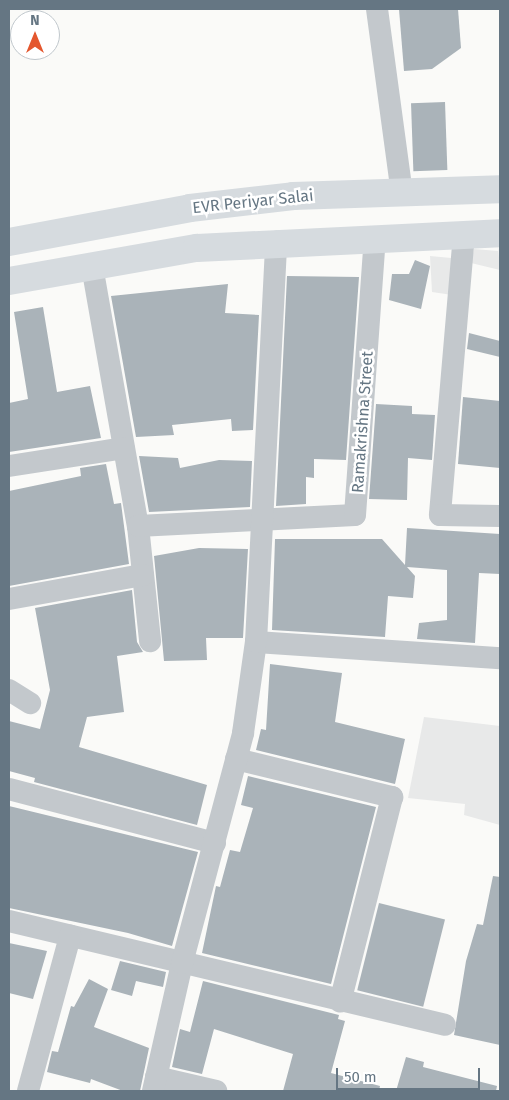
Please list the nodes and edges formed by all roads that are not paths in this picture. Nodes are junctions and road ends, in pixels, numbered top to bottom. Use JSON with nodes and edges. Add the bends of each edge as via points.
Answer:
{"nodes":[{"id":1,"x":377,"y":9,"type":"edge"},
{"id":2,"x":500,"y":189,"type":"edge"},
{"id":3,"x":402,"y":194,"type":"junction"},
{"id":4,"x":500,"y":233,"type":"edge"},
{"id":5,"x":464,"y":234,"type":"junction"},
{"id":6,"x":375,"y":238,"type":"junction"},
{"id":7,"x":276,"y":241,"type":"junction"},
{"id":8,"x":9,"y":242,"type":"edge"},
{"id":9,"x":92,"y":266,"type":"junction"},
{"id":10,"x":9,"y":281,"type":"edge"},
{"id":11,"x":124,"y":448,"type":"junction"},
{"id":12,"x":9,"y":466,"type":"edge"},
{"id":13,"x":500,"y":516,"type":"edge"},
{"id":14,"x":266,"y":521,"type":"junction"},
{"id":15,"x":138,"y":526,"type":"junction"},
{"id":16,"x":143,"y":575,"type":"junction"},
{"id":17,"x":9,"y":599,"type":"edge"},
{"id":18,"x":150,"y":641,"type":"dead end"},
{"id":19,"x":256,"y":642,"type":"junction"},
{"id":20,"x":500,"y":658,"type":"edge"},
{"id":21,"x":9,"y":690,"type":"edge"},
{"id":22,"x":30,"y":703,"type":"dead end"},
{"id":23,"x":236,"y":759,"type":"junction"},
{"id":24,"x":9,"y":790,"type":"edge"},
{"id":25,"x":215,"y":843,"type":"junction"},
{"id":26,"x":9,"y":921,"type":"edge"},
{"id":27,"x":70,"y":936,"type":"junction"},
{"id":28,"x":182,"y":963,"type":"junction"},
{"id":29,"x":340,"y":1002,"type":"junction"},
{"id":30,"x":444,"y":1025,"type":"dead end"},
{"id":31,"x":155,"y":1084,"type":"edge"},
{"id":32,"x":28,"y":1091,"type":"edge"},
{"id":33,"x":216,"y":1091,"type":"edge"}],
"edges":[{"from":1,"to":3,"type":"street"},
{"from":2,"to":3,"type":"main road","name":"EVR Periyar Salai"},
{"from":3,"to":8,"type":"main road","name":"EVR Periyar Salai","via":[[293,196],[190,208]]},
{"from":4,"to":5,"type":"main road"},
{"from":5,"to":6,"type":"main road"},
{"from":5,"to":13,"type":"street","via":[[440,516]]},
{"from":6,"to":7,"type":"main road"},
{"from":6,"to":14,"type":"street","name":"Ramakrishna Street","via":[[355,516]]},
{"from":7,"to":9,"type":"main road","via":[[197,248]]},
{"from":7,"to":14,"type":"street"},
{"from":9,"to":10,"type":"main road"},
{"from":9,"to":11,"type":"street"},
{"from":11,"to":12,"type":"street"},
{"from":11,"to":15,"type":"street"},
{"from":14,"to":15,"type":"street"},
{"from":14,"to":19,"type":"street"},
{"from":15,"to":16,"type":"street"},
{"from":16,"to":17,"type":"street"},
{"from":16,"to":18,"type":"street"},
{"from":19,"to":20,"type":"street"},
{"from":19,"to":23,"type":"street"},
{"from":21,"to":22,"type":"street"},
{"from":23,"to":25,"type":"street"},
{"from":23,"to":29,"type":"street","via":[[392,797]]},
{"from":24,"to":25,"type":"street"},
{"from":25,"to":28,"type":"street"},
{"from":26,"to":27,"type":"street"},
{"from":27,"to":28,"type":"street"},
{"from":27,"to":32,"type":"street"},
{"from":28,"to":29,"type":"street"},
{"from":28,"to":31,"type":"street"},
{"from":29,"to":30,"type":"street"},
{"from":31,"to":33,"type":"street"}]}
